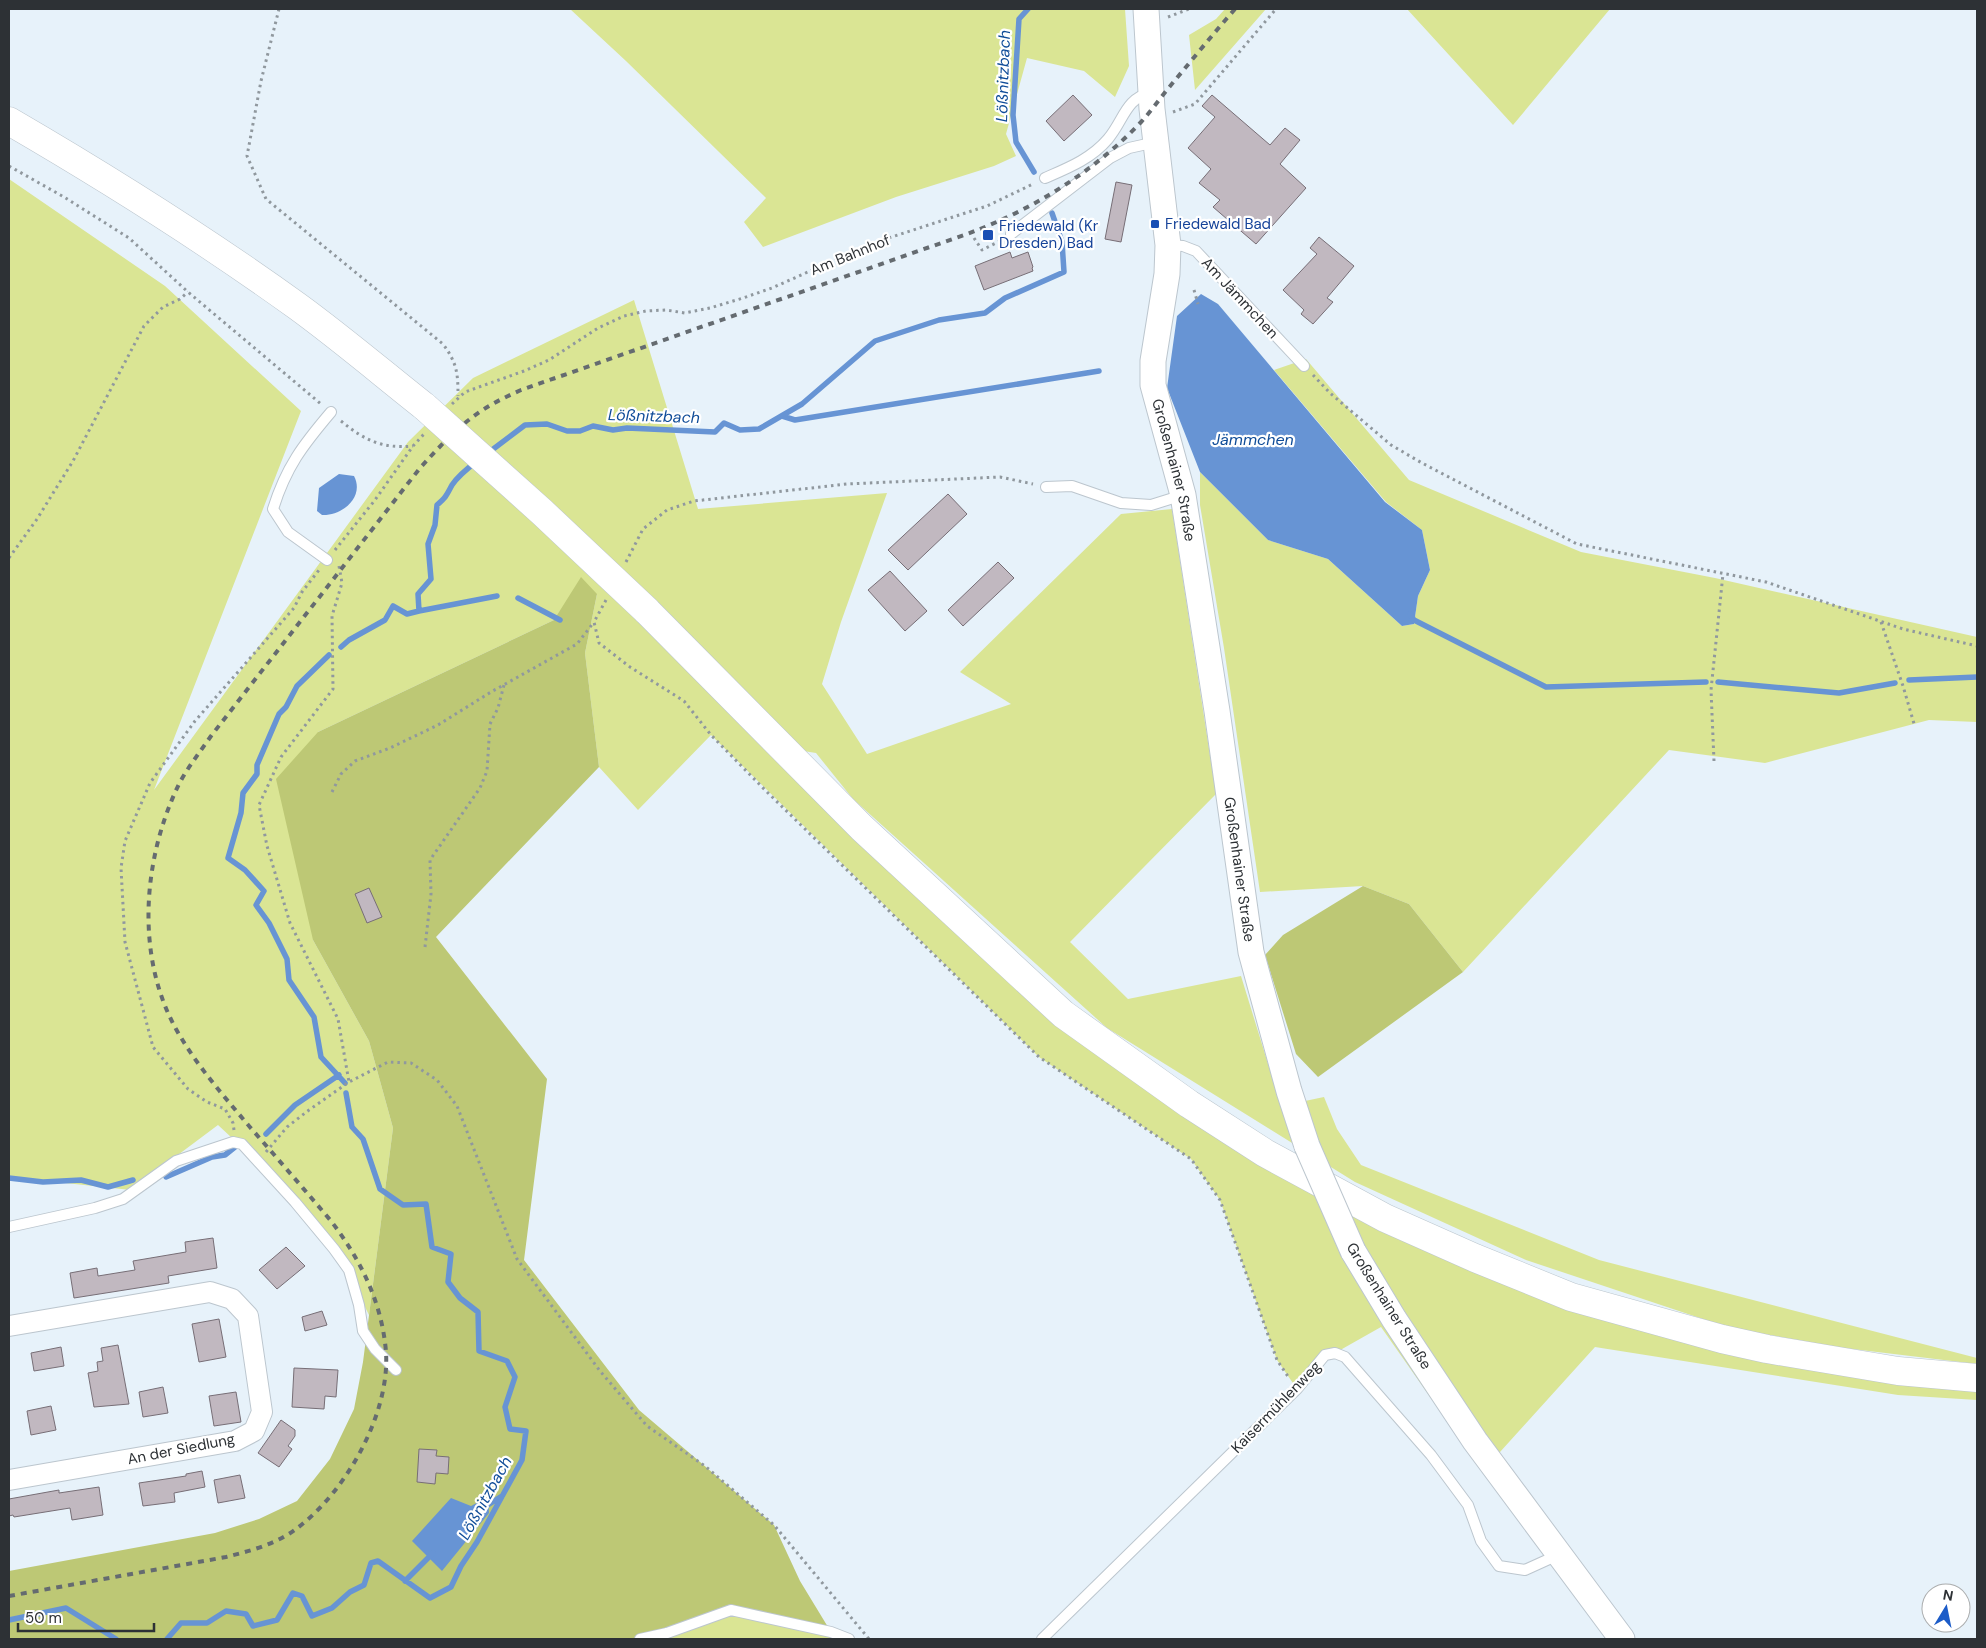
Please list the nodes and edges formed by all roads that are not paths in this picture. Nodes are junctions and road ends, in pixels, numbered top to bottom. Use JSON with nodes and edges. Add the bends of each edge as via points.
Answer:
{"nodes":[{"id":1,"x":1146,"y":9,"type":"edge"},
{"id":2,"x":1151,"y":92,"type":"junction"},
{"id":3,"x":9,"y":121,"type":"edge"},
{"id":4,"x":1155,"y":129,"type":"junction"},
{"id":5,"x":1045,"y":178,"type":"road end"},
{"id":6,"x":1011,"y":234,"type":"road end"},
{"id":7,"x":1168,"y":245,"type":"junction"},
{"id":8,"x":1304,"y":366,"type":"road end"},
{"id":9,"x":331,"y":412,"type":"road end"},
{"id":10,"x":1046,"y":487,"type":"road end"},
{"id":11,"x":1182,"y":495,"type":"junction"},
{"id":12,"x":332,"y":559,"type":"road end"},
{"id":13,"x":9,"y":1227,"type":"edge"},
{"id":14,"x":9,"y":1326,"type":"edge"},
{"id":15,"x":396,"y":1370,"type":"dead end"},
{"id":16,"x":1977,"y":1378,"type":"edge"},
{"id":17,"x":9,"y":1480,"type":"edge"},
{"id":18,"x":1559,"y":1554,"type":"junction"},
{"id":19,"x":640,"y":1639,"type":"edge"},
{"id":20,"x":849,"y":1639,"type":"edge"},
{"id":21,"x":1042,"y":1639,"type":"edge"},
{"id":22,"x":1622,"y":1639,"type":"edge"}],
"edges":[{"from":1,"to":2,"type":"street","name":"Großenhainer Straße"},
{"from":2,"to":4,"type":"street","name":"Großenhainer Straße"},
{"from":2,"to":5,"type":"lane","via":[[1133,101],[1108,139],[1094,152]]},
{"from":3,"to":16,"type":"main road","bridge":true,"via":[[218,251],[298,306],[425,407],[646,610],[862,828],[1063,1014],[1189,1104],[1265,1153],[1385,1218],[1571,1297],[1767,1349],[1898,1371]]},
{"from":4,"to":6,"type":"lane","via":[[1110,158]]},
{"from":4,"to":7,"type":"street","name":"Großenhainer Straße"},
{"from":7,"to":8,"type":"lane","name":"Am Jämmchen","via":[[1196,251]]},
{"from":7,"to":11,"type":"street","name":"Großenhainer Straße","via":[[1168,274],[1153,361],[1153,385]]},
{"from":9,"to":12,"type":"lane","via":[[303,445],[281,485],[274,509],[288,532]]},
{"from":10,"to":11,"type":"lane","via":[[1072,486],[1121,503],[1151,505]]},
{"from":11,"to":18,"type":"street","name":"Großenhainer Straße","bridge":true,"via":[[1217,711],[1250,952],[1308,1146],[1353,1251],[1394,1318],[1475,1441]]},
{"from":13,"to":15,"type":"lane","via":[[123,1199],[176,1160],[233,1142],[242,1144],[349,1270],[360,1306],[363,1331]]},
{"from":14,"to":17,"type":"street","name":"An der Siedlung","via":[[210,1292],[232,1299],[248,1316],[262,1412],[254,1431],[235,1441]]},
{"from":18,"to":21,"type":"lane","name":"Kaisermühlenweg","via":[[1525,1570],[1499,1566],[1481,1541],[1468,1505],[1431,1455],[1345,1357],[1335,1353],[1325,1355],[1297,1389]]},
{"from":18,"to":22,"type":"street","name":"Großenhainer Straße"},
{"from":19,"to":20,"type":"lane","via":[[731,1610],[831,1632]]}]}
